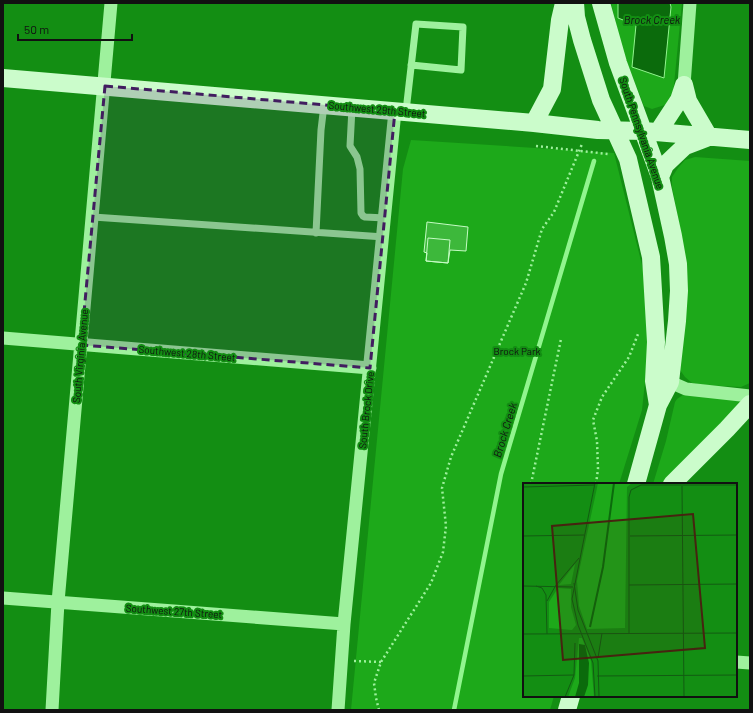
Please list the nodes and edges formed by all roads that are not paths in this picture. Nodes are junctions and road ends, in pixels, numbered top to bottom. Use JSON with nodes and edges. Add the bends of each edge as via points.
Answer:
{"nodes":[{"id":1,"x":112,"y":3,"type":"edge"},
{"id":2,"x":564,"y":3,"type":"edge"},
{"id":3,"x":575,"y":3,"type":"edge"},
{"id":4,"x":601,"y":3,"type":"edge"},
{"id":5,"x":690,"y":3,"type":"edge"},
{"id":6,"x":411,"y":65,"type":"junction"},
{"id":7,"x":3,"y":78,"type":"edge"},
{"id":8,"x":684,"y":85,"type":"junction"},
{"id":9,"x":105,"y":86,"type":"junction"},
{"id":10,"x":324,"y":105,"type":"junction"},
{"id":11,"x":352,"y":107,"type":"junction"},
{"id":12,"x":400,"y":111,"type":"junction"},
{"id":13,"x":534,"y":123,"type":"junction"},
{"id":14,"x":615,"y":130,"type":"junction"},
{"id":15,"x":651,"y":132,"type":"junction"},
{"id":16,"x":709,"y":137,"type":"junction"},
{"id":17,"x":750,"y":140,"type":"edge"},
{"id":18,"x":660,"y":177,"type":"junction"},
{"id":19,"x":93,"y":217,"type":"junction"},
{"id":20,"x":385,"y":218,"type":"junction"},
{"id":21,"x":316,"y":233,"type":"junction"},
{"id":22,"x":384,"y":237,"type":"junction"},
{"id":23,"x":3,"y":338,"type":"edge"},
{"id":24,"x":81,"y":345,"type":"junction"},
{"id":25,"x":370,"y":368,"type":"junction"},
{"id":26,"x":670,"y":382,"type":"junction"},
{"id":27,"x":750,"y":396,"type":"edge"},
{"id":28,"x":750,"y":404,"type":"edge"},
{"id":29,"x":658,"y":405,"type":"junction"},
{"id":30,"x":636,"y":483,"type":"edge"},
{"id":31,"x":673,"y":483,"type":"edge"},
{"id":32,"x":3,"y":598,"type":"edge"},
{"id":33,"x":58,"y":602,"type":"junction"},
{"id":34,"x":344,"y":624,"type":"junction"},
{"id":35,"x":737,"y":662,"type":"edge"},
{"id":36,"x":750,"y":663,"type":"edge"},
{"id":37,"x":571,"y":697,"type":"edge"},
{"id":38,"x":52,"y":710,"type":"edge"},
{"id":39,"x":338,"y":710,"type":"edge"},
{"id":40,"x":567,"y":710,"type":"edge"}],
"edges":[{"from":1,"to":9,"type":"street","name":"South Virginia Avenue"},
{"from":2,"to":13,"type":"main road","via":[[552,89]]},
{"from":3,"to":14,"type":"main road","name":"South Pennsylvania Avenue","via":[[582,40]]},
{"from":4,"to":15,"type":"main road","name":"South Pennsylvania Avenue","via":[[618,63]]},
{"from":5,"to":8,"type":"street"},
{"from":6,"to":6,"type":"lane","via":[[416,24],[463,27],[461,70]]},
{"from":6,"to":12,"type":"lane"},
{"from":7,"to":9,"type":"main road","name":"Southwest 29th Street"},
{"from":8,"to":15,"type":"main road","via":[[679,100]]},
{"from":8,"to":16,"type":"main road","via":[[688,101]]},
{"from":9,"to":10,"type":"main road","name":"Southwest 29th Street"},
{"from":9,"to":19,"type":"street","name":"South Virginia Avenue"},
{"from":10,"to":11,"type":"main road","name":"Southwest 29th Street"},
{"from":10,"to":21,"type":"lane","via":[[320,130]]},
{"from":11,"to":12,"type":"main road","name":"Southwest 29th Street"},
{"from":11,"to":20,"type":"lane","via":[[350,146],[357,157],[360,169],[361,213],[365,217]]},
{"from":12,"to":13,"type":"main road","name":"Southwest 29th Street"},
{"from":12,"to":20,"type":"street","name":"South Brock Drive"},
{"from":13,"to":14,"type":"main road","name":"Southwest 29th Street"},
{"from":14,"to":15,"type":"main road","name":"Southwest 29th Street"},
{"from":14,"to":29,"type":"main road","name":"South Pennsylvania Avenue","via":[[628,159],[651,257],[656,342],[654,381]]},
{"from":15,"to":16,"type":"main road","name":"Southwest 29th Street"},
{"from":15,"to":18,"type":"main road","name":"South Pennsylvania Avenue"},
{"from":16,"to":17,"type":"main road","name":"Southwest 29th Street"},
{"from":16,"to":18,"type":"main road","via":[[685,146],[665,166]]},
{"from":18,"to":26,"type":"main road","name":"South Pennsylvania Avenue","via":[[678,264],[677,321]]},
{"from":19,"to":21,"type":"lane"},
{"from":19,"to":24,"type":"street","name":"South Virginia Avenue"},
{"from":20,"to":22,"type":"street","name":"South Brock Drive"},
{"from":21,"to":22,"type":"lane"},
{"from":22,"to":25,"type":"street","name":"South Brock Drive"},
{"from":23,"to":24,"type":"street","name":"Southwest 28th Street"},
{"from":24,"to":25,"type":"street","name":"Southwest 28th Street"},
{"from":24,"to":33,"type":"street","name":"South Virginia Avenue"},
{"from":25,"to":34,"type":"street","name":"South Brock Drive"},
{"from":26,"to":27,"type":"street","via":[[686,389]]},
{"from":26,"to":29,"type":"main road","name":"South Pennsylvania Avenue"},
{"from":28,"to":31,"type":"main road"},
{"from":29,"to":30,"type":"main road","name":"South Pennsylvania Avenue"},
{"from":32,"to":33,"type":"street","name":"Southwest 27th Street"},
{"from":33,"to":34,"type":"street","name":"Southwest 27th Street"},
{"from":33,"to":38,"type":"street","name":"South Virginia Avenue"},
{"from":34,"to":39,"type":"street","name":"South Brock Drive"},
{"from":35,"to":36,"type":"street"},
{"from":37,"to":40,"type":"main road"}]}
